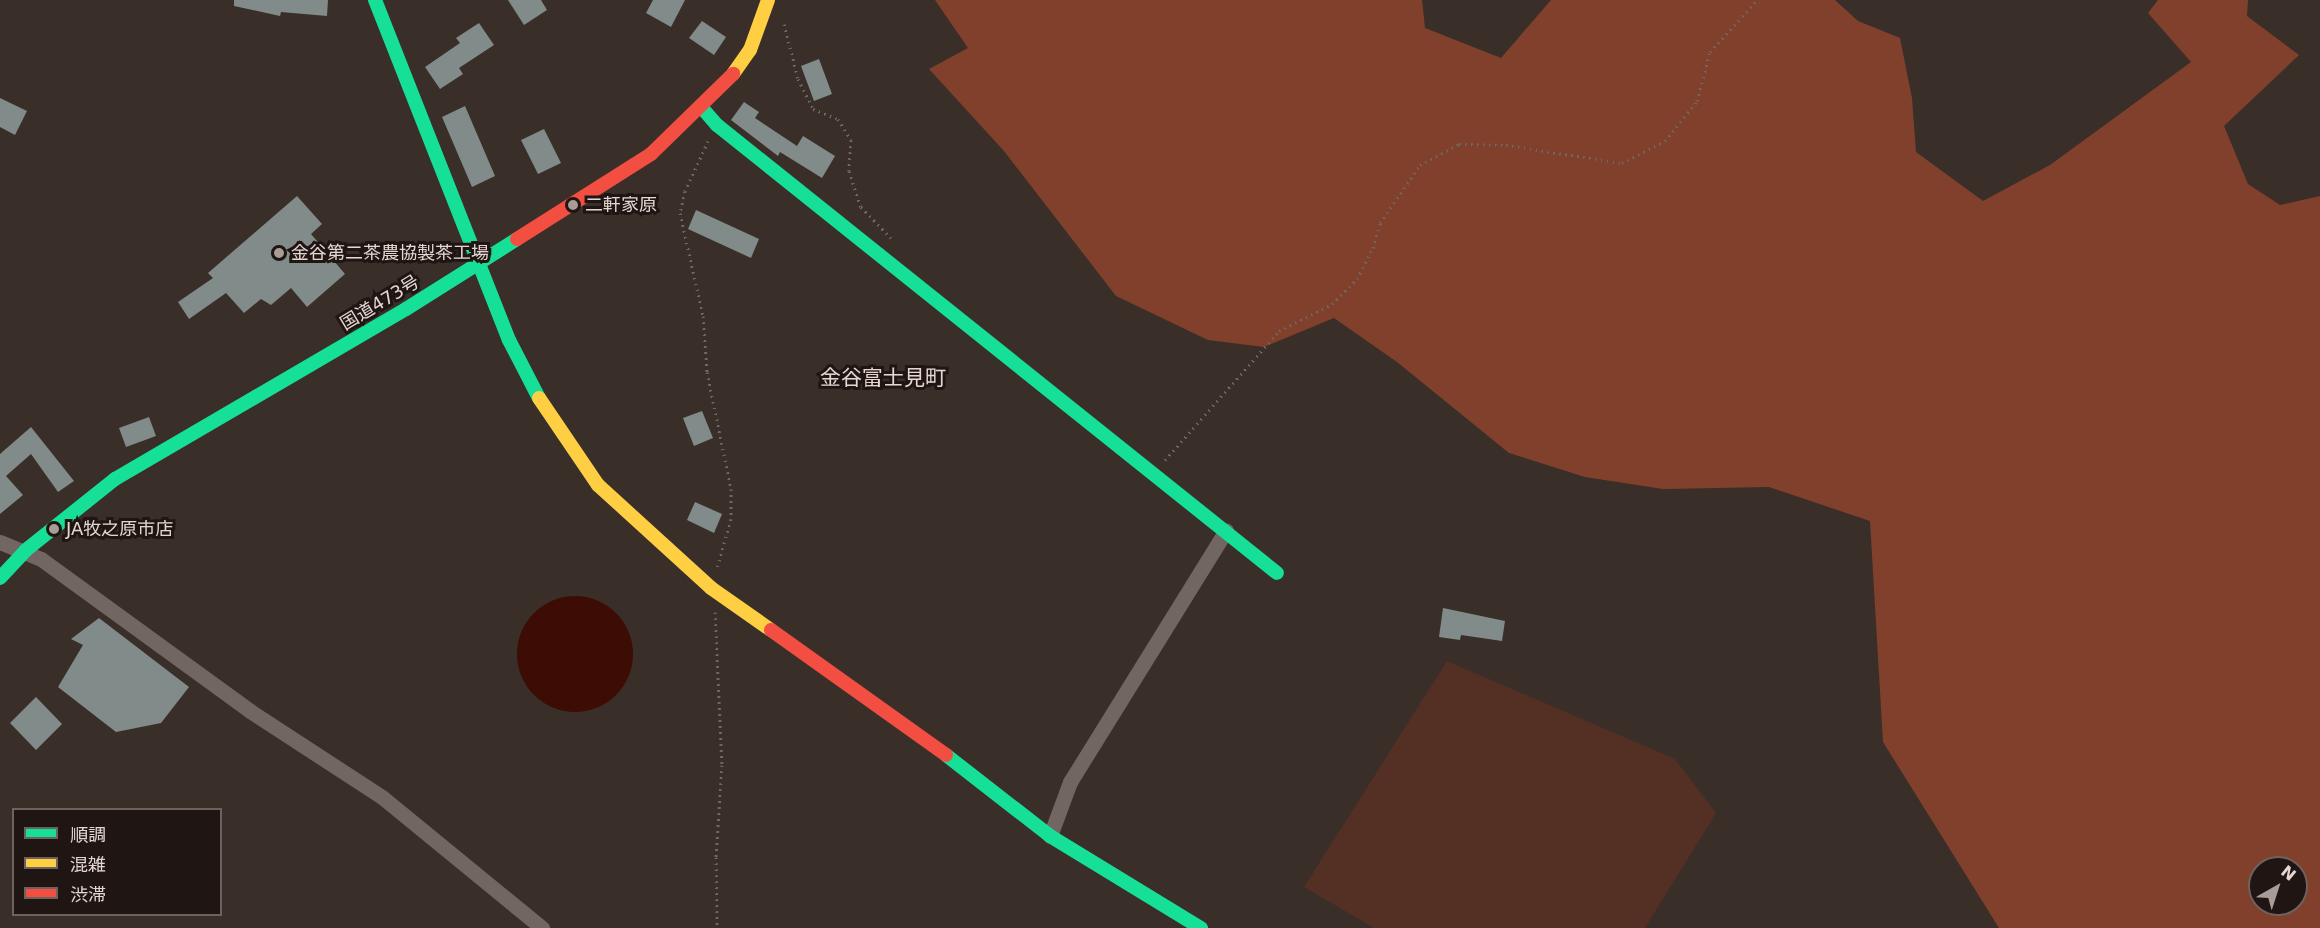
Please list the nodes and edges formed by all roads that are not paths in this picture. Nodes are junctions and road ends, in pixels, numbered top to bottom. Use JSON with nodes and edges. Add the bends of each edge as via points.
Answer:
{"nodes":[{"id":1,"x":375,"y":0,"type":"edge"},
{"id":2,"x":768,"y":0,"type":"edge"},
{"id":3,"x":703,"y":109,"type":"junction"},
{"id":4,"x":478,"y":263,"type":"junction"},
{"id":5,"x":1226,"y":530,"type":"junction"},
{"id":6,"x":2,"y":546,"type":"edge"},
{"id":7,"x":26,"y":550,"type":"junction"},
{"id":8,"x":1277,"y":573,"type":"dead end"},
{"id":9,"x":0,"y":578,"type":"edge"},
{"id":10,"x":1050,"y":836,"type":"junction"},
{"id":11,"x":542,"y":928,"type":"edge"},
{"id":12,"x":1201,"y":928,"type":"edge"}],
"edges":[{"from":1,"to":4,"type":"main road"},
{"from":2,"to":3,"type":"main road","name":"国道473号","via":[[750,50]]},
{"from":3,"to":4,"type":"main road","name":"国道473号","via":[[651,154]]},
{"from":3,"to":5,"type":"main road","via":[[717,125]]},
{"from":4,"to":7,"type":"main road","name":"国道473号","via":[[115,479]]},
{"from":4,"to":10,"type":"main road","via":[[509,340],[548,416],[598,485],[711,588],[944,753]]},
{"from":5,"to":8,"type":"main road"},
{"from":5,"to":10,"type":"street","via":[[1070,782]]},
{"from":6,"to":7,"type":"street"},
{"from":7,"to":9,"type":"main road","name":"国道473号"},
{"from":7,"to":11,"type":"street","via":[[250,711],[382,797]]},
{"from":10,"to":12,"type":"main road"}]}
